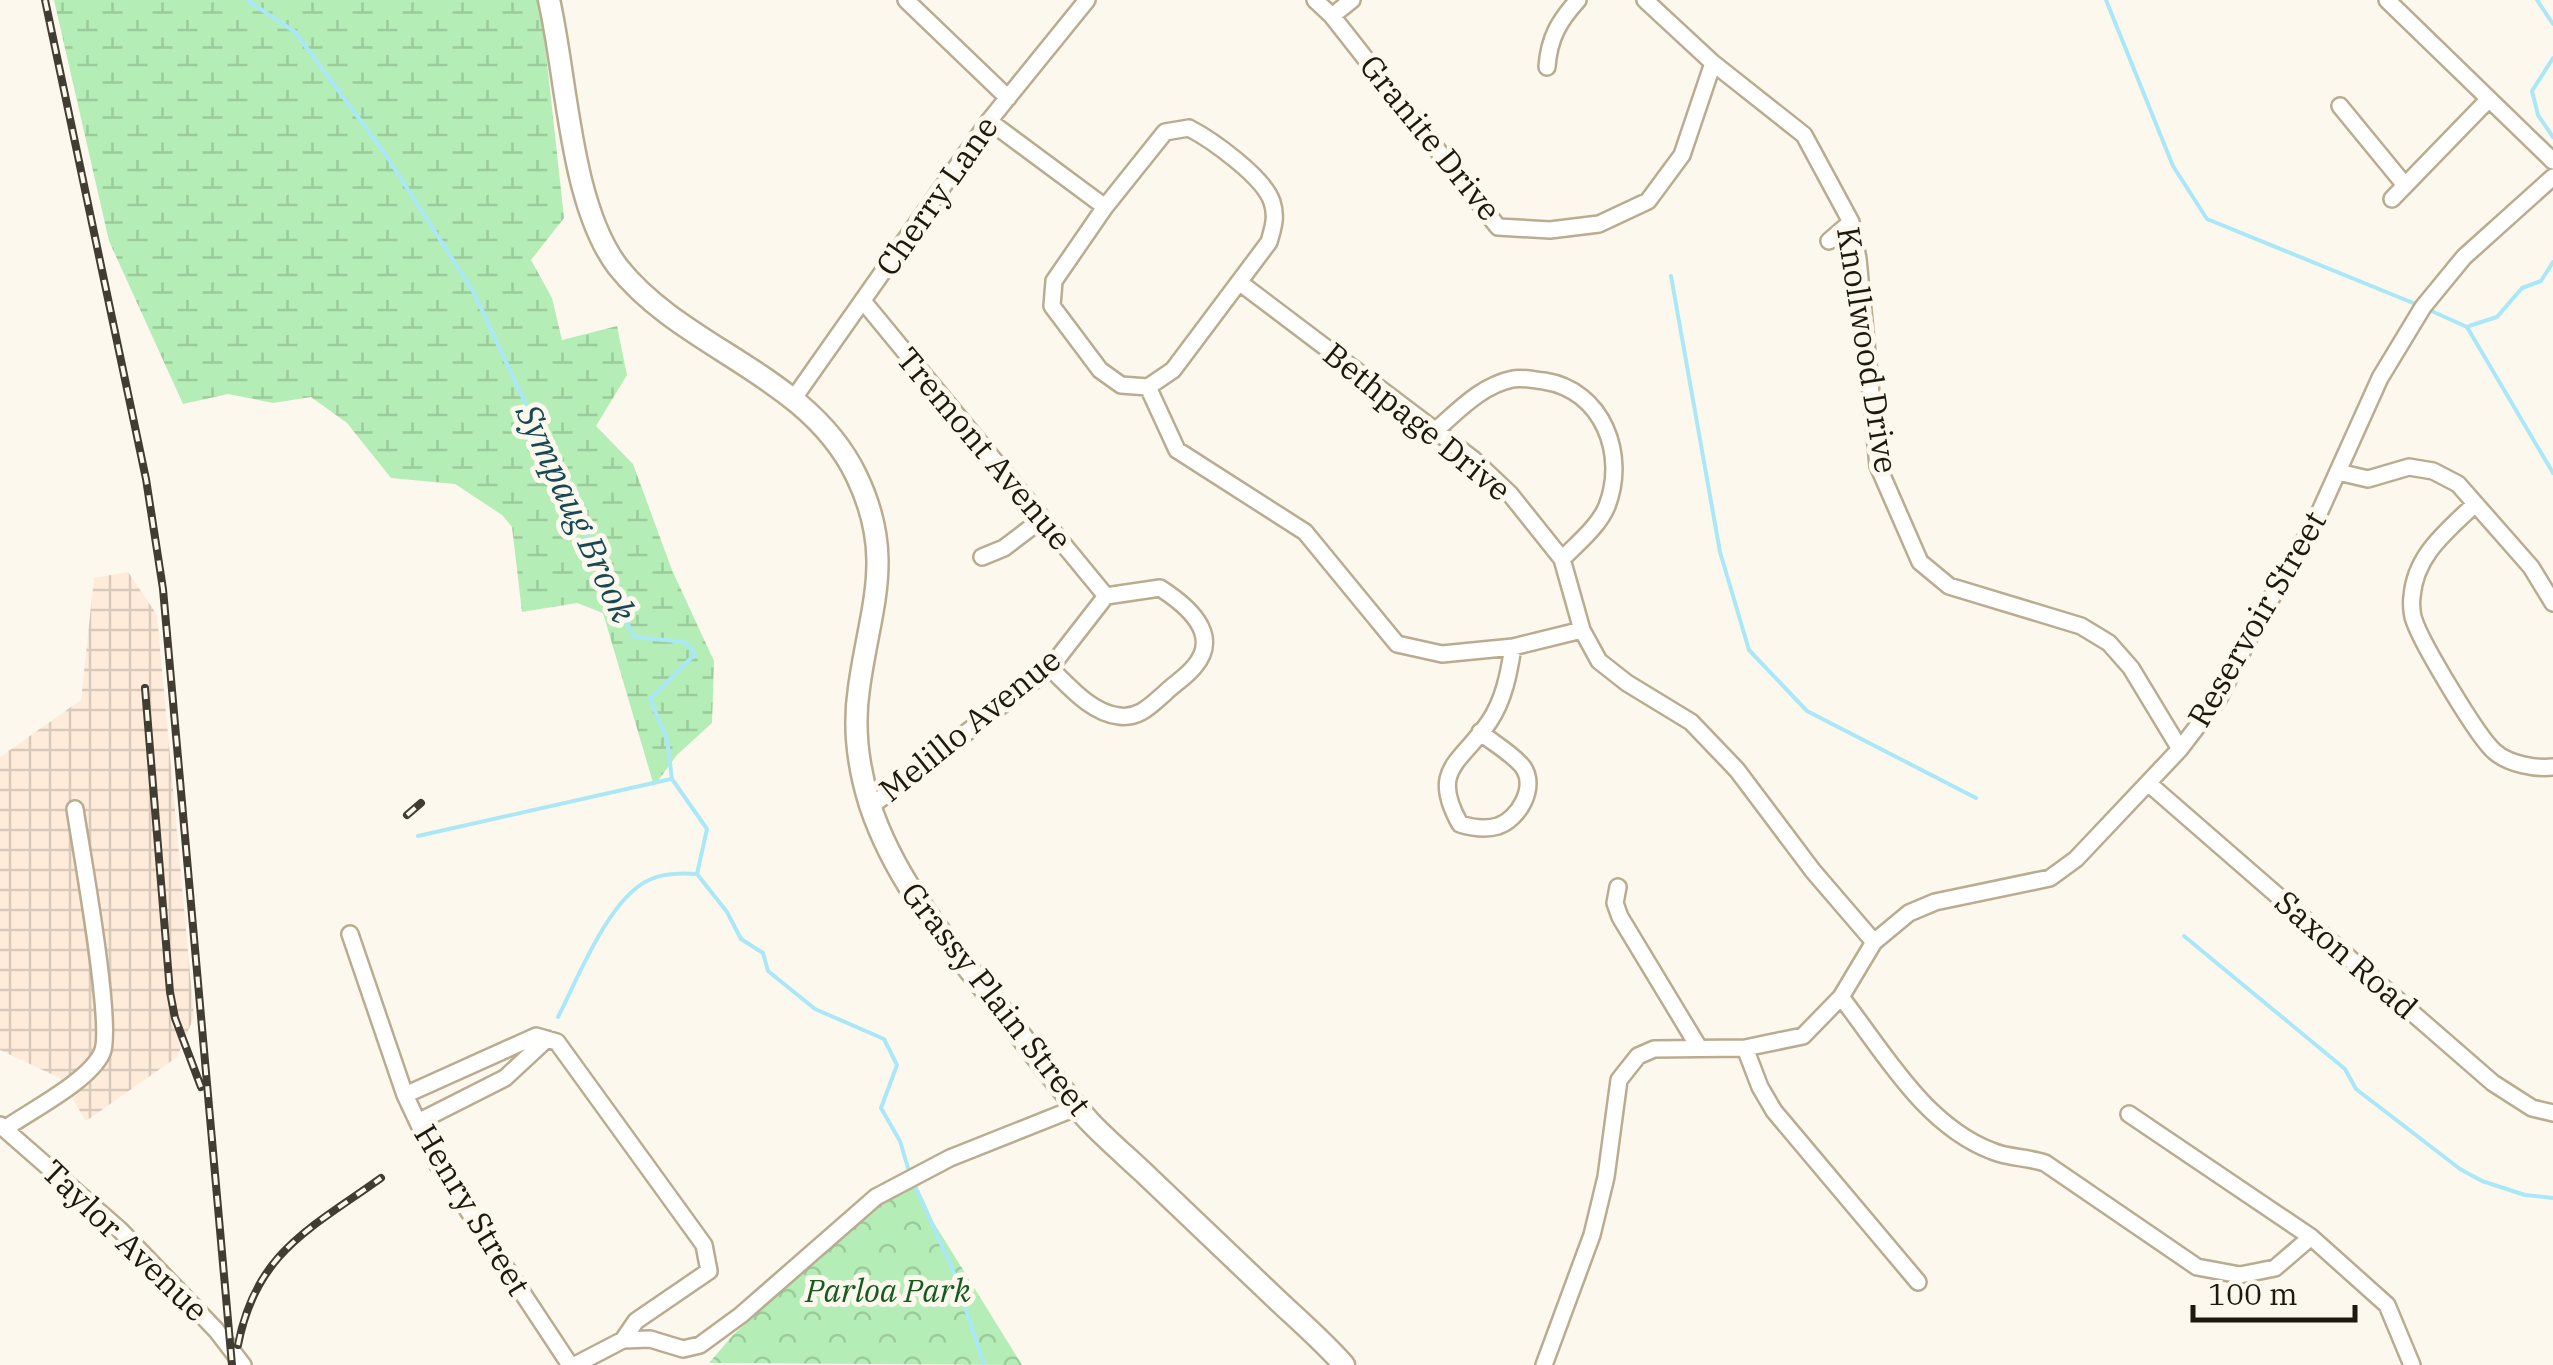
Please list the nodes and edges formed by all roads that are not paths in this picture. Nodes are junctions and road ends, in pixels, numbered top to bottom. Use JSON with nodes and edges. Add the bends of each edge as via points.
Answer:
{"nodes":[{"id":1,"x":549,"y":0,"type":"edge"},
{"id":2,"x":906,"y":0,"type":"edge"},
{"id":3,"x":1087,"y":0,"type":"edge"},
{"id":4,"x":1315,"y":0,"type":"edge"},
{"id":5,"x":1352,"y":0,"type":"edge"},
{"id":6,"x":1578,"y":0,"type":"edge"},
{"id":7,"x":1646,"y":0,"type":"edge"},
{"id":8,"x":2387,"y":0,"type":"edge"},
{"id":9,"x":1332,"y":16,"type":"junction"},
{"id":10,"x":1713,"y":63,"type":"junction"},
{"id":11,"x":1546,"y":67,"type":"dead end"},
{"id":12,"x":1008,"y":98,"type":"junction"},
{"id":13,"x":2489,"y":99,"type":"junction"},
{"id":14,"x":2340,"y":106,"type":"dead end"},
{"id":15,"x":990,"y":121,"type":"junction"},
{"id":16,"x":2553,"y":161,"type":"edge"},
{"id":17,"x":2553,"y":178,"type":"edge"},
{"id":18,"x":2404,"y":184,"type":"junction"},
{"id":19,"x":2392,"y":199,"type":"dead end"},
{"id":20,"x":1105,"y":207,"type":"junction"},
{"id":21,"x":1851,"y":222,"type":"junction"},
{"id":22,"x":1829,"y":241,"type":"dead end"},
{"id":23,"x":1239,"y":282,"type":"junction"},
{"id":24,"x":862,"y":301,"type":"junction"},
{"id":25,"x":1148,"y":387,"type":"junction"},
{"id":26,"x":794,"y":398,"type":"junction"},
{"id":27,"x":1436,"y":430,"type":"junction"},
{"id":28,"x":2338,"y":472,"type":"junction"},
{"id":29,"x":2475,"y":504,"type":"junction"},
{"id":30,"x":1042,"y":519,"type":"junction"},
{"id":31,"x":982,"y":557,"type":"dead end"},
{"id":32,"x":1562,"y":560,"type":"junction"},
{"id":33,"x":1106,"y":596,"type":"junction"},
{"id":34,"x":2553,"y":603,"type":"edge"},
{"id":35,"x":1582,"y":630,"type":"junction"},
{"id":36,"x":1512,"y":647,"type":"junction"},
{"id":37,"x":1050,"y":668,"type":"junction"},
{"id":38,"x":1480,"y":732,"type":"junction"},
{"id":39,"x":2180,"y":749,"type":"junction"},
{"id":40,"x":2553,"y":767,"type":"edge"},
{"id":41,"x":2148,"y":783,"type":"junction"},
{"id":42,"x":870,"y":807,"type":"junction"},
{"id":43,"x":76,"y":809,"type":"dead end"},
{"id":44,"x":1618,"y":887,"type":"dead end"},
{"id":45,"x":350,"y":934,"type":"dead end"},
{"id":46,"x":1874,"y":942,"type":"junction"},
{"id":47,"x":1840,"y":997,"type":"junction"},
{"id":48,"x":548,"y":1039,"type":"junction"},
{"id":49,"x":1698,"y":1046,"type":"junction"},
{"id":50,"x":1745,"y":1048,"type":"junction"},
{"id":51,"x":405,"y":1095,"type":"junction"},
{"id":52,"x":1078,"y":1107,"type":"junction"},
{"id":53,"x":2128,"y":1114,"type":"dead end"},
{"id":54,"x":2553,"y":1114,"type":"edge"},
{"id":55,"x":418,"y":1122,"type":"junction"},
{"id":56,"x":3,"y":1127,"type":"edge"},
{"id":57,"x":2311,"y":1237,"type":"junction"},
{"id":58,"x":1918,"y":1282,"type":"dead end"},
{"id":59,"x":623,"y":1340,"type":"junction"},
{"id":60,"x":689,"y":1357,"type":"edge"},
{"id":61,"x":243,"y":1365,"type":"edge"},
{"id":62,"x":573,"y":1365,"type":"edge"},
{"id":63,"x":1344,"y":1365,"type":"edge"},
{"id":64,"x":1544,"y":1365,"type":"edge"},
{"id":65,"x":2412,"y":1365,"type":"edge"}],
"edges":[{"from":1,"to":26,"type":"main road","name":"Grassy Plain Street","via":[[580,170],[600,236],[617,265],[645,295]]},
{"from":2,"to":12,"type":"street"},
{"from":3,"to":12,"type":"street","name":"Cherry Lane"},
{"from":4,"to":9,"type":"street","name":"Granite Drive"},
{"from":5,"to":9,"type":"street"},
{"from":6,"to":11,"type":"street","via":[[1560,20]]},
{"from":7,"to":10,"type":"street","name":"Knollwood Drive"},
{"from":8,"to":13,"type":"street"},
{"from":9,"to":10,"type":"street","name":"Granite Drive","via":[[1498,228],[1600,224],[1648,201],[1682,156]]},
{"from":10,"to":21,"type":"street","name":"Knollwood Drive","via":[[1804,135]]},
{"from":12,"to":15,"type":"street","name":"Cherry Lane"},
{"from":13,"to":16,"type":"street"},
{"from":13,"to":18,"type":"street"},
{"from":14,"to":18,"type":"street"},
{"from":15,"to":20,"type":"street"},
{"from":15,"to":24,"type":"street","name":"Cherry Lane"},
{"from":17,"to":28,"type":"street","name":"Reservoir Street","via":[[2464,257],[2423,307],[2380,378]]},
{"from":18,"to":19,"type":"street"},
{"from":20,"to":23,"type":"street","via":[[1164,132],[1189,128],[1222,146],[1272,198],[1276,220],[1269,242]]},
{"from":20,"to":25,"type":"street","via":[[1054,281],[1052,306],[1100,370],[1121,385]]},
{"from":21,"to":22,"type":"street"},
{"from":21,"to":39,"type":"street","name":"Knollwood Drive","via":[[1878,466],[1920,562],[1949,586],[2081,626],[2109,643]]},
{"from":23,"to":25,"type":"street","via":[[1173,370]]},
{"from":23,"to":27,"type":"street","name":"Bethpage Drive"},
{"from":24,"to":26,"type":"street","name":"Cherry Lane"},
{"from":24,"to":30,"type":"street","name":"Tremont Avenue"},
{"from":25,"to":36,"type":"street","via":[[1177,450],[1306,532],[1397,644],[1442,654]]},
{"from":26,"to":42,"type":"main road","name":"Grassy Plain Street","via":[[855,472],[878,547],[856,730]]},
{"from":27,"to":32,"type":"street","name":"Bethpage Drive","via":[[1510,494]]},
{"from":27,"to":32,"type":"street","via":[[1484,391],[1514,379],[1556,383],[1594,409],[1611,436],[1616,467],[1606,509]]},
{"from":28,"to":29,"type":"street","via":[[2368,479],[2409,467],[2433,471],[2458,484]]},
{"from":28,"to":39,"type":"street","name":"Reservoir Street","via":[[2219,698]]},
{"from":29,"to":34,"type":"street"},
{"from":29,"to":40,"type":"street","via":[[2425,558],[2412,597],[2414,620],[2495,752],[2518,764]]},
{"from":30,"to":31,"type":"street"},
{"from":30,"to":33,"type":"street","name":"Tremont Avenue"},
{"from":32,"to":35,"type":"street","name":"Bethpage Drive"},
{"from":33,"to":37,"type":"street","name":"Melillo Avenue"},
{"from":33,"to":37,"type":"street","via":[[1160,588],[1187,605],[1199,620],[1203,644],[1197,664],[1140,714],[1118,716],[1086,702]]},
{"from":35,"to":36,"type":"street"},
{"from":35,"to":46,"type":"street","name":"Bethpage Drive","via":[[1598,661],[1690,722],[1737,770]]},
{"from":36,"to":38,"type":"street","via":[[1507,681]]},
{"from":37,"to":42,"type":"street","name":"Melillo Avenue"},
{"from":38,"to":38,"type":"street","via":[[1448,768],[1446,784],[1460,824],[1477,829],[1497,826],[1520,810],[1528,780],[1524,768]]},
{"from":39,"to":41,"type":"street","name":"Reservoir Street"},
{"from":41,"to":46,"type":"street","name":"Reservoir Street","via":[[2050,878],[1935,902],[1910,912]]},
{"from":41,"to":54,"type":"street","name":"Saxon Road","via":[[2493,1083]]},
{"from":42,"to":52,"type":"main road","name":"Grassy Plain Street","via":[[923,910]]},
{"from":43,"to":56,"type":"street","via":[[104,999],[104,1050],[92,1067]]},
{"from":44,"to":49,"type":"street","via":[[1620,917]]},
{"from":45,"to":51,"type":"street","name":"Henry Street"},
{"from":46,"to":47,"type":"street","name":"Reservoir Street"},
{"from":47,"to":50,"type":"street","name":"Reservoir Street","via":[[1803,1036]]},
{"from":47,"to":57,"type":"street","via":[[1934,1116],[1995,1153],[2044,1163],[2196,1267],[2240,1275],[2274,1268]]},
{"from":48,"to":51,"type":"street","via":[[536,1036]]},
{"from":48,"to":55,"type":"street","via":[[505,1078]]},
{"from":48,"to":59,"type":"street","via":[[557,1042],[704,1245],[709,1271],[636,1321]]},
{"from":49,"to":50,"type":"street","name":"Reservoir Street"},
{"from":49,"to":64,"type":"street","name":"Reservoir Street","via":[[1654,1049],[1638,1056],[1620,1080],[1592,1235]]},
{"from":50,"to":58,"type":"street","via":[[1774,1112]]},
{"from":51,"to":55,"type":"street","name":"Henry Street"},
{"from":52,"to":60,"type":"street","via":[[950,1158],[876,1197]]},
{"from":52,"to":63,"type":"main road","name":"Grassy Plain Street"},
{"from":53,"to":57,"type":"street"},
{"from":55,"to":62,"type":"street","name":"Henry Street","via":[[438,1165]]},
{"from":56,"to":61,"type":"street","name":"Taylor Avenue","via":[[120,1230]]},
{"from":57,"to":65,"type":"street","via":[[2387,1305]]},
{"from":59,"to":60,"type":"street","via":[[650,1339]]},
{"from":59,"to":62,"type":"street"}]}
